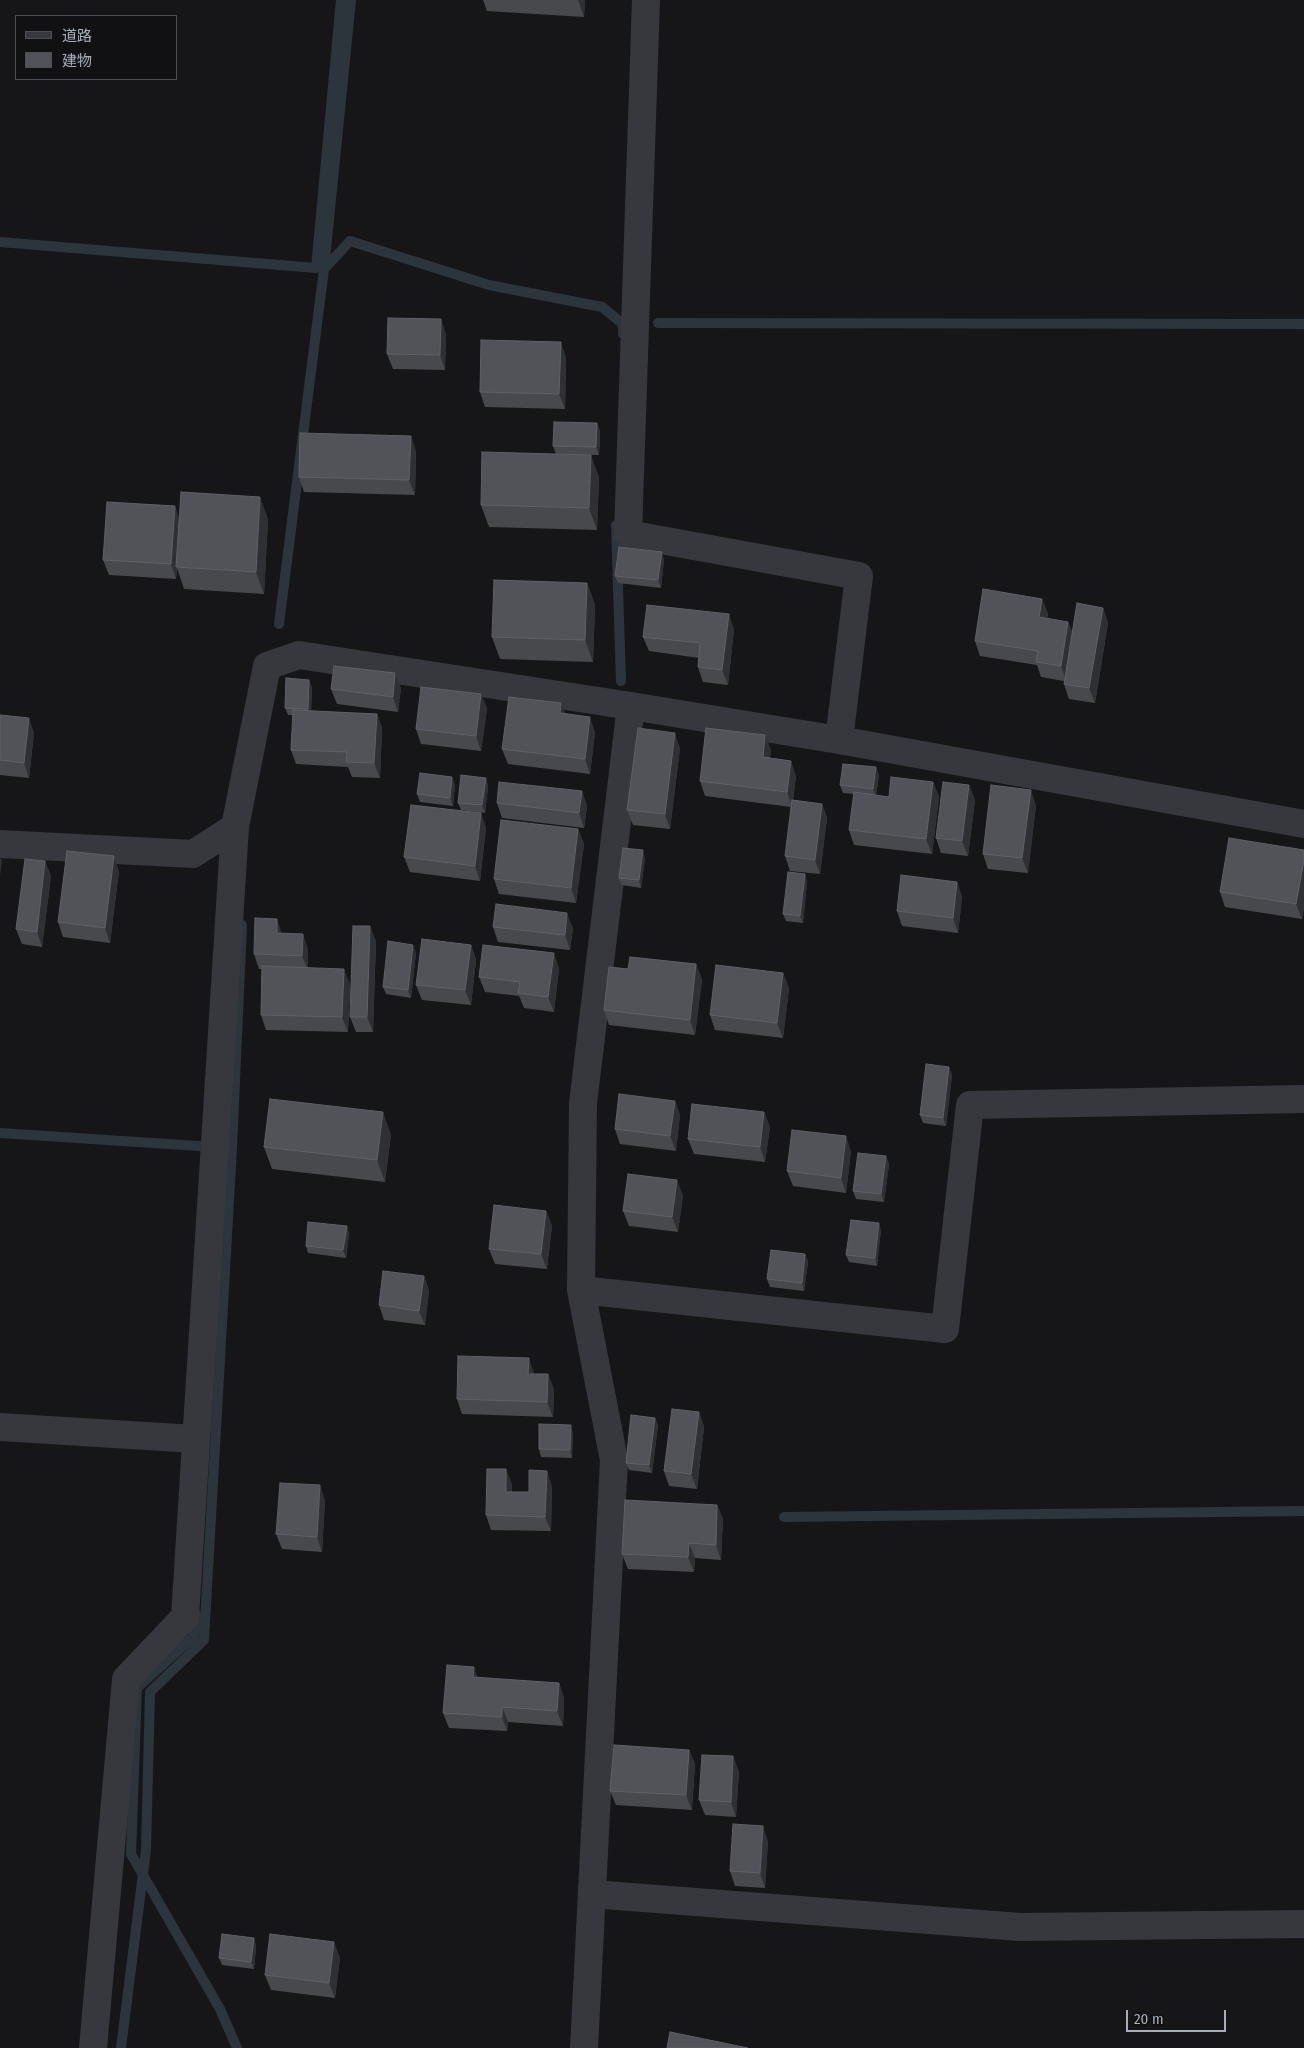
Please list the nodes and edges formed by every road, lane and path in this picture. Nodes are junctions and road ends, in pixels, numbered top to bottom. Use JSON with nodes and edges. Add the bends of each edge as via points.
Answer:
{"nodes":[{"id":1,"x":646,"y":0,"type":"edge"},
{"id":2,"x":631,"y":706,"type":"junction"},
{"id":3,"x":839,"y":740,"type":"junction"},
{"id":4,"x":1304,"y":824,"type":"edge"},
{"id":5,"x":235,"y":827,"type":"junction"},
{"id":6,"x":0,"y":844,"type":"edge"},
{"id":7,"x":1304,"y":1099,"type":"edge"},
{"id":8,"x":581,"y":1290,"type":"junction"},
{"id":9,"x":0,"y":1427,"type":"edge"},
{"id":10,"x":195,"y":1439,"type":"junction"},
{"id":11,"x":592,"y":1894,"type":"junction"},
{"id":12,"x":1304,"y":1924,"type":"edge"},
{"id":13,"x":94,"y":2048,"type":"edge"},
{"id":14,"x":584,"y":2048,"type":"edge"}],
"edges":[{"from":1,"to":3,"type":"street","via":[[628,534],[859,576]]},
{"from":2,"to":3,"type":"street"},
{"from":2,"to":5,"type":"street","via":[[299,655],[267,666]]},
{"from":2,"to":8,"type":"street","via":[[583,1103]]},
{"from":3,"to":4,"type":"street"},
{"from":5,"to":6,"type":"street","via":[[193,854]]},
{"from":5,"to":10,"type":"street"},
{"from":7,"to":8,"type":"street","via":[[970,1105],[945,1329]]},
{"from":8,"to":11,"type":"street","via":[[614,1460]]},
{"from":9,"to":10,"type":"street"},
{"from":10,"to":13,"type":"street","via":[[185,1617],[126,1679]]},
{"from":11,"to":12,"type":"street","via":[[1020,1927]]},
{"from":11,"to":14,"type":"street"}]}
